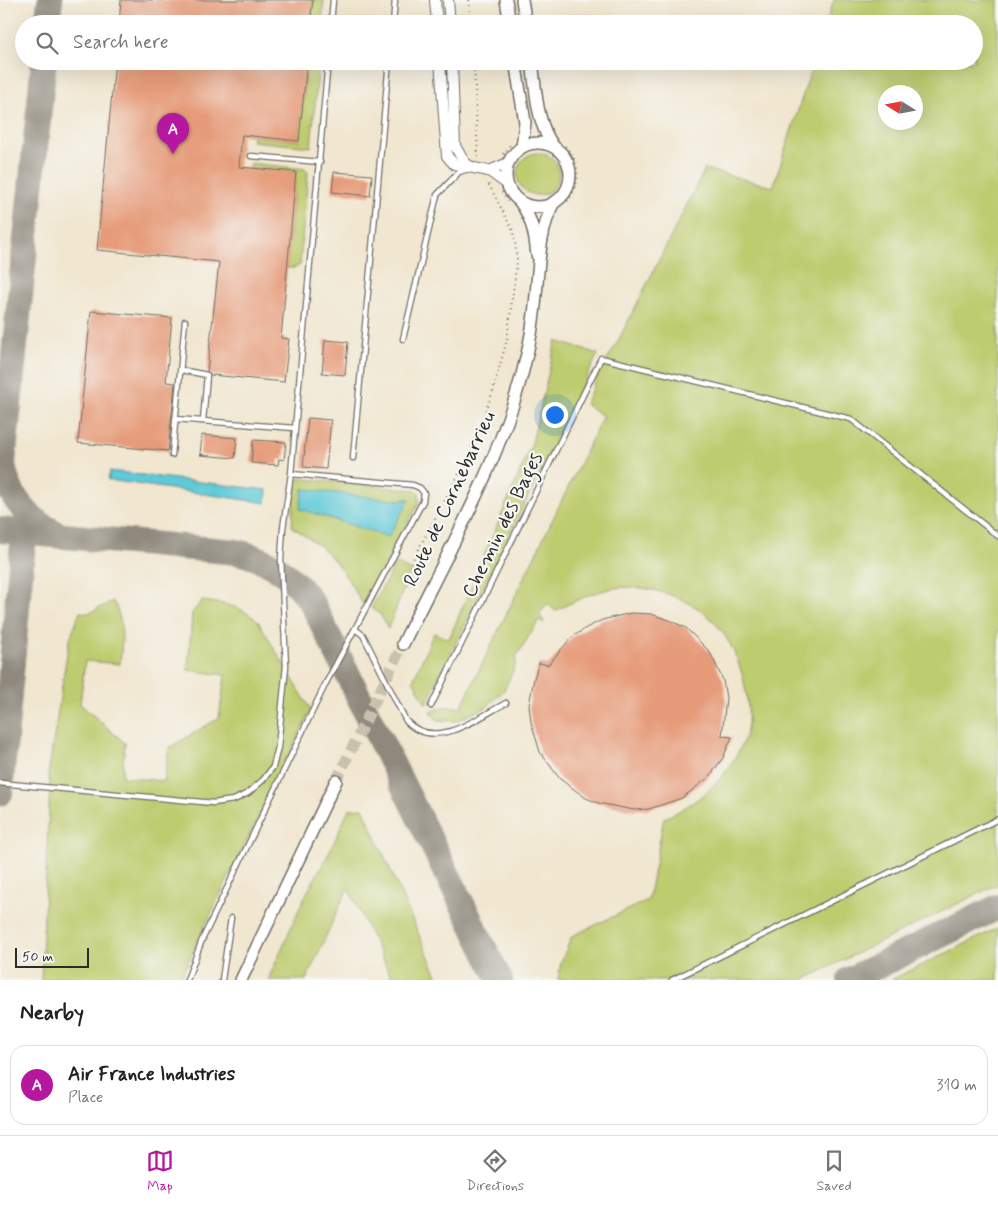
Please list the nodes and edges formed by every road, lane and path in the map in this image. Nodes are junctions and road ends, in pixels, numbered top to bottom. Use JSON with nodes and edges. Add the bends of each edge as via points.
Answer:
{"nodes":[{"id":1,"x":333,"y":0,"type":"edge"},
{"id":2,"x":395,"y":0,"type":"edge"},
{"id":3,"x":435,"y":0,"type":"edge"},
{"id":4,"x":448,"y":0,"type":"edge"},
{"id":5,"x":469,"y":0,"type":"edge"},
{"id":6,"x":506,"y":0,"type":"edge"},
{"id":7,"x":522,"y":0,"type":"edge"},
{"id":8,"x":332,"y":15,"type":"edge"},
{"id":9,"x":394,"y":15,"type":"edge"},
{"id":10,"x":436,"y":15,"type":"edge"},
{"id":11,"x":449,"y":15,"type":"edge"},
{"id":12,"x":470,"y":15,"type":"edge"},
{"id":13,"x":508,"y":15,"type":"edge"},
{"id":14,"x":524,"y":15,"type":"edge"},
{"id":15,"x":327,"y":70,"type":"edge"},
{"id":16,"x":388,"y":70,"type":"edge"},
{"id":17,"x":441,"y":70,"type":"edge"},
{"id":18,"x":452,"y":70,"type":"edge"},
{"id":19,"x":474,"y":70,"type":"edge"},
{"id":20,"x":517,"y":70,"type":"edge"},
{"id":21,"x":533,"y":70,"type":"edge"},
{"id":22,"x":514,"y":138,"type":"dead end"},
{"id":23,"x":522,"y":147,"type":"junction"},
{"id":24,"x":554,"y":147,"type":"junction"},
{"id":25,"x":251,"y":156,"type":"dead end"},
{"id":26,"x":504,"y":160,"type":"junction"},
{"id":27,"x":320,"y":162,"type":"junction"},
{"id":28,"x":477,"y":166,"type":"junction"},
{"id":29,"x":490,"y":177,"type":"junction"},
{"id":30,"x":504,"y":188,"type":"junction"},
{"id":31,"x":514,"y":202,"type":"junction"},
{"id":32,"x":554,"y":202,"type":"junction"},
{"id":33,"x":538,"y":277,"type":"junction"},
{"id":34,"x":185,"y":321,"type":"dead end"},
{"id":35,"x":403,"y":339,"type":"dead end"},
{"id":36,"x":181,"y":370,"type":"junction"},
{"id":37,"x":176,"y":419,"type":"junction"},
{"id":38,"x":204,"y":421,"type":"junction"},
{"id":39,"x":295,"y":428,"type":"junction"},
{"id":40,"x":172,"y":455,"type":"dead end"},
{"id":41,"x":353,"y":458,"type":"dead end"},
{"id":42,"x":291,"y":474,"type":"junction"},
{"id":43,"x":998,"y":536,"type":"edge"},
{"id":44,"x":411,"y":563,"type":"dead end"},
{"id":45,"x":355,"y":629,"type":"junction"},
{"id":46,"x":403,"y":644,"type":"tunnel mouth"},
{"id":47,"x":506,"y":703,"type":"dead end"},
{"id":48,"x":431,"y":706,"type":"dead end"},
{"id":49,"x":336,"y":781,"type":"tunnel mouth"},
{"id":50,"x":0,"y":783,"type":"edge"},
{"id":51,"x":998,"y":819,"type":"edge"},
{"id":52,"x":231,"y":918,"type":"dead end"},
{"id":53,"x":186,"y":980,"type":"edge"},
{"id":54,"x":222,"y":980,"type":"edge"},
{"id":55,"x":241,"y":980,"type":"edge"},
{"id":56,"x":672,"y":980,"type":"edge"}],
"edges":[{"from":1,"to":8,"type":"lane"},
{"from":2,"to":9,"type":"lane"},
{"from":3,"to":10,"type":"street"},
{"from":4,"to":11,"type":"street"},
{"from":5,"to":12,"type":"path"},
{"from":6,"to":13,"type":"main road"},
{"from":7,"to":14,"type":"main road"},
{"from":15,"to":27,"type":"lane"},
{"from":16,"to":41,"type":"lane"},
{"from":17,"to":28,"type":"street","via":[[447,156],[454,164]]},
{"from":18,"to":28,"type":"street","via":[[455,146],[464,162]]},
{"from":19,"to":28,"type":"path"},
{"from":20,"to":23,"type":"main road","via":[[525,122]]},
{"from":21,"to":24,"type":"main road","via":[[542,125]]},
{"from":22,"to":26,"type":"path"},
{"from":23,"to":24,"type":"main road","via":[[538,143]]},
{"from":23,"to":26,"type":"main road"},
{"from":24,"to":32,"type":"main road","name":"Route de Cornebarrieu","via":[[568,164],[570,174],[565,190]]},
{"from":25,"to":27,"type":"lane"},
{"from":26,"to":29,"type":"street"},
{"from":26,"to":30,"type":"main road"},
{"from":27,"to":39,"type":"lane"},
{"from":28,"to":29,"type":"street"},
{"from":28,"to":35,"type":"lane","via":[[459,172],[437,196]]},
{"from":29,"to":30,"type":"street"},
{"from":29,"to":44,"type":"path","via":[[492,194],[514,231],[516,274],[507,340],[492,394],[467,459]]},
{"from":30,"to":31,"type":"main road","name":"Route de Cornebarrieu"},
{"from":30,"to":31,"type":"path"},
{"from":31,"to":32,"type":"main road","via":[[537,207]]},
{"from":31,"to":33,"type":"main road","name":"Route de Cornebarrieu","via":[[529,213]]},
{"from":32,"to":33,"type":"main road","name":"Route de Cornebarrieu","via":[[544,226]]},
{"from":33,"to":46,"type":"main road","name":"Route de Cornebarrieu","via":[[526,354],[506,424],[492,460]]},
{"from":34,"to":36,"type":"lane"},
{"from":36,"to":37,"type":"lane"},
{"from":36,"to":38,"type":"lane","via":[[207,375]]},
{"from":37,"to":38,"type":"lane"},
{"from":37,"to":40,"type":"lane"},
{"from":38,"to":39,"type":"lane"},
{"from":39,"to":42,"type":"lane"},
{"from":42,"to":45,"type":"lane","via":[[413,485],[424,494]]},
{"from":42,"to":50,"type":"lane","via":[[282,528],[281,560],[287,649],[285,675],[274,767],[263,780],[234,800],[213,803]]},
{"from":43,"to":48,"type":"lane","name":"Chemin des Bages","via":[[851,419],[601,358]]},
{"from":45,"to":47,"type":"lane","via":[[363,635],[413,729],[424,733],[450,732]]},
{"from":45,"to":53,"type":"lane","via":[[202,940]]},
{"from":49,"to":55,"type":"main road"},
{"from":51,"to":56,"type":"lane"},
{"from":52,"to":54,"type":"lane"}]}
